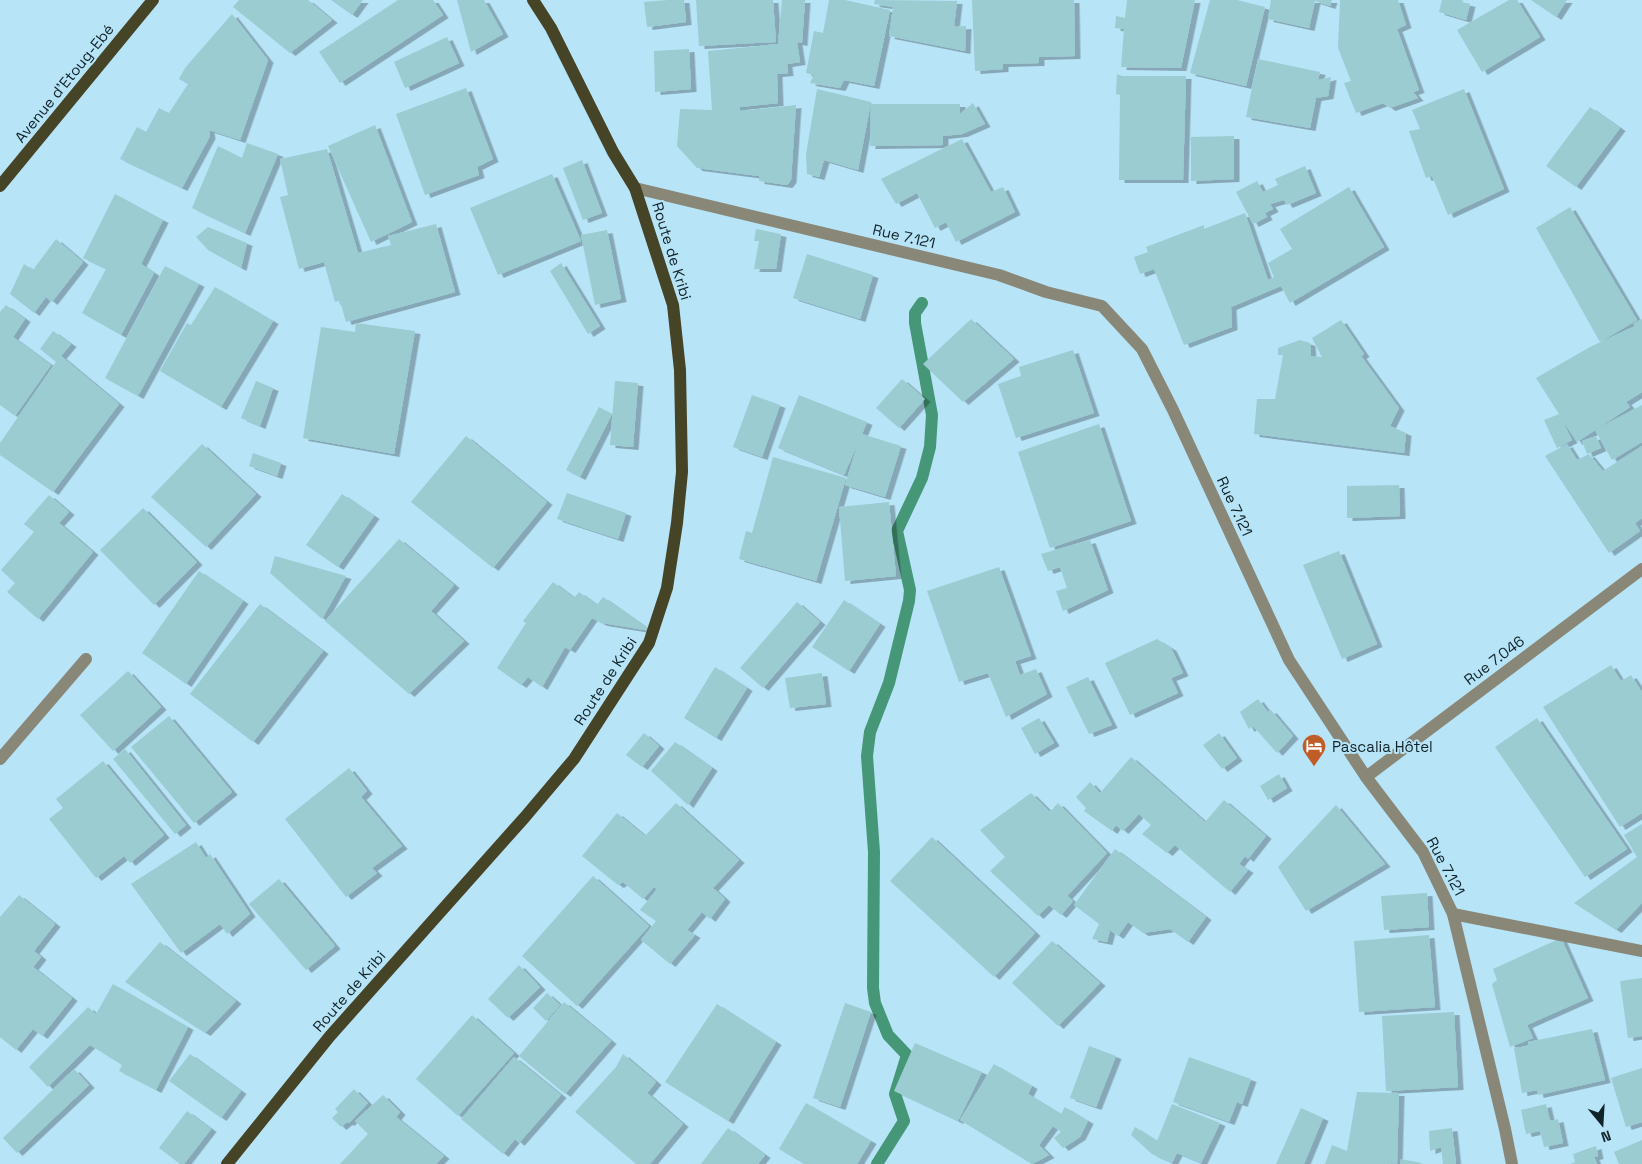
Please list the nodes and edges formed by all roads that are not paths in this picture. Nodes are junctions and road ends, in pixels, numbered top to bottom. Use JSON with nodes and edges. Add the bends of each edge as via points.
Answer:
{"nodes":[{"id":1,"x":153,"y":0,"type":"edge"},
{"id":2,"x":533,"y":0,"type":"edge"},
{"id":3,"x":0,"y":186,"type":"edge"},
{"id":4,"x":635,"y":188,"type":"junction"},
{"id":5,"x":1642,"y":569,"type":"edge"},
{"id":6,"x":86,"y":659,"type":"dead end"},
{"id":7,"x":0,"y":759,"type":"edge"},
{"id":8,"x":1366,"y":776,"type":"junction"},
{"id":9,"x":1453,"y":914,"type":"junction"},
{"id":10,"x":1642,"y":951,"type":"edge"},
{"id":11,"x":228,"y":1164,"type":"edge"},
{"id":12,"x":1512,"y":1164,"type":"edge"}],
"edges":[{"from":1,"to":3,"type":"main road","name":"Avenue d'Etoug-Ebé"},
{"from":2,"to":4,"type":"main road","name":"Route de Kribi"},
{"from":4,"to":8,"type":"street","name":"Rue 7.121","via":[[999,275],[1046,292],[1102,306],[1142,348],[1289,660]]},
{"from":4,"to":11,"type":"main road","name":"Route de Kribi","via":[[673,305],[680,370],[682,472],[677,522],[667,588],[649,643],[574,759],[330,1036]]},
{"from":5,"to":8,"type":"street","name":"Rue 7.046"},
{"from":6,"to":7,"type":"street"},
{"from":8,"to":9,"type":"street","name":"Rue 7.121","via":[[1424,852]]},
{"from":9,"to":10,"type":"street"},
{"from":9,"to":12,"type":"street","name":"Rue 7.121"}]}
